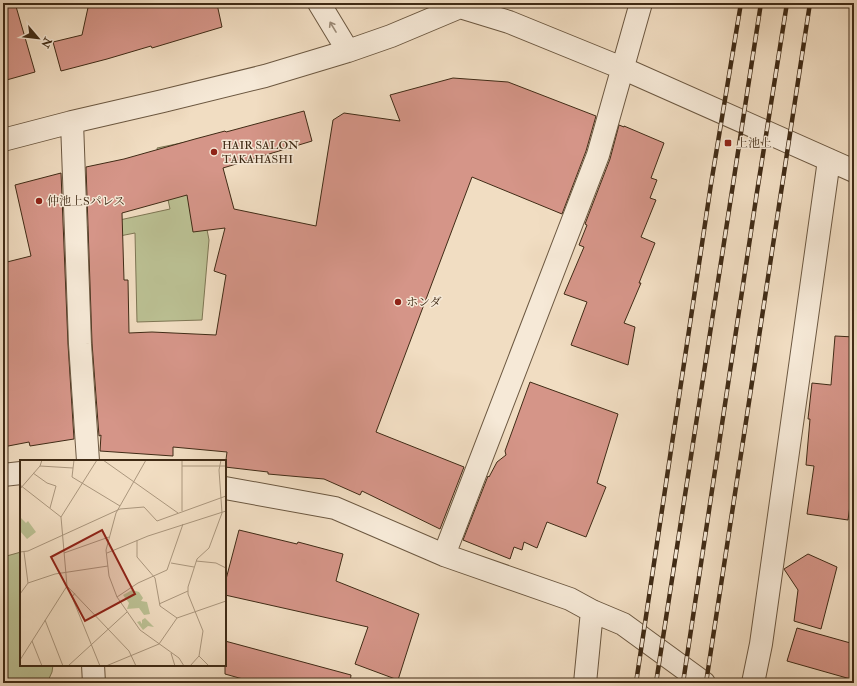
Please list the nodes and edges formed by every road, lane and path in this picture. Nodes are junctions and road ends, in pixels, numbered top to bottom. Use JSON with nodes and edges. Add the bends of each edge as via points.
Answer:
{"nodes":[{"id":1,"x":319,"y":3,"type":"edge"},
{"id":2,"x":641,"y":3,"type":"edge"},
{"id":3,"x":459,"y":5,"type":"edge"},
{"id":4,"x":348,"y":51,"type":"junction"},
{"id":5,"x":622,"y":68,"type":"junction"},
{"id":6,"x":72,"y":122,"type":"junction"},
{"id":7,"x":3,"y":140,"type":"edge"},
{"id":8,"x":829,"y":160,"type":"junction"},
{"id":9,"x":854,"y":171,"type":"edge"},
{"id":10,"x":88,"y":460,"type":"edge"},
{"id":11,"x":20,"y":473,"type":"edge"},
{"id":12,"x":3,"y":476,"type":"edge"},
{"id":13,"x":226,"y":488,"type":"edge"},
{"id":14,"x":444,"y":554,"type":"junction"},
{"id":15,"x":592,"y":611,"type":"junction"},
{"id":16,"x":93,"y":666,"type":"edge"},
{"id":17,"x":94,"y":683,"type":"edge"},
{"id":18,"x":586,"y":683,"type":"edge"},
{"id":19,"x":704,"y":683,"type":"edge"},
{"id":20,"x":753,"y":683,"type":"edge"}],
"edges":[{"from":4,"to":1,"type":"street","one_way":true},
{"from":2,"to":5,"type":"street"},
{"from":3,"to":4,"type":"street","via":[[391,36]]},
{"from":3,"to":5,"type":"street","via":[[509,22]]},
{"from":4,"to":6,"type":"street","via":[[250,79]]},
{"from":5,"to":8,"type":"street"},
{"from":5,"to":14,"type":"street","via":[[595,162]]},
{"from":6,"to":7,"type":"street"},
{"from":6,"to":10,"type":"street","via":[[80,344]]},
{"from":8,"to":9,"type":"street"},
{"from":8,"to":20,"type":"street","via":[[761,644]]},
{"from":11,"to":12,"type":"street"},
{"from":13,"to":14,"type":"street","via":[[334,508]]},
{"from":14,"to":15,"type":"street","via":[[570,599]]},
{"from":15,"to":18,"type":"street"},
{"from":15,"to":19,"type":"street","via":[[623,624]]},
{"from":16,"to":17,"type":"street"}]}
